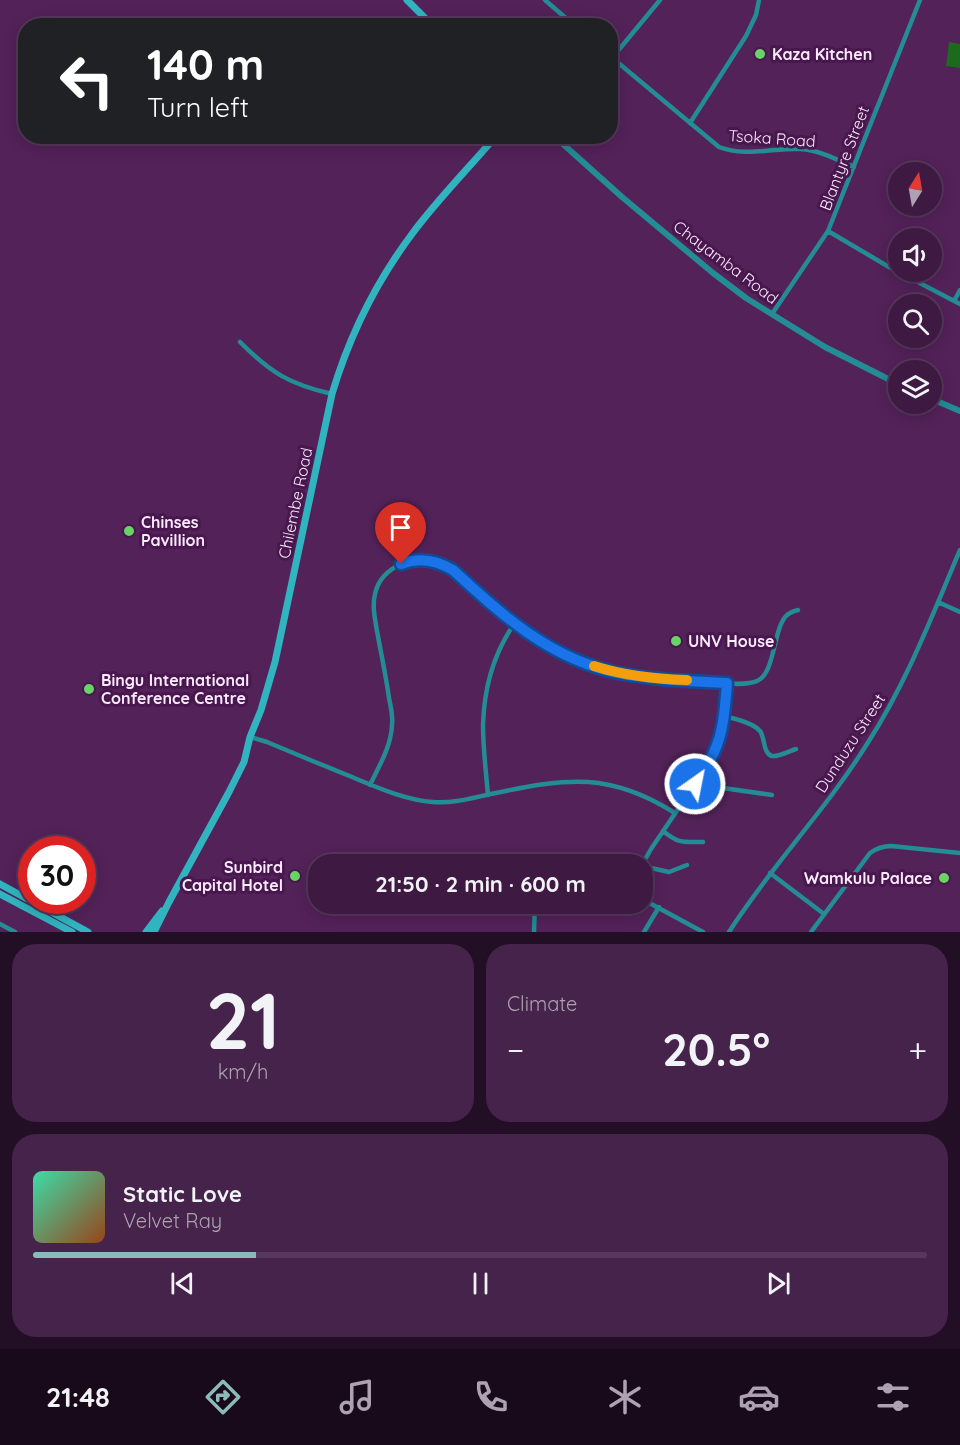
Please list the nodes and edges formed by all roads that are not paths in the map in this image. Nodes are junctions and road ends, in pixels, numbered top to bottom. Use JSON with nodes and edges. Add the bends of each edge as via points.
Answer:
{"nodes":[{"id":1,"x":407,"y":0,"type":"edge"},
{"id":2,"x":545,"y":0,"type":"edge"},
{"id":3,"x":660,"y":0,"type":"edge"},
{"id":4,"x":759,"y":0,"type":"edge"},
{"id":5,"x":920,"y":0,"type":"edge"},
{"id":6,"x":425,"y":18,"type":"edge"},
{"id":7,"x":566,"y":18,"type":"edge"},
{"id":8,"x":618,"y":49,"type":"edge"},
{"id":9,"x":618,"y":63,"type":"edge"},
{"id":10,"x":690,"y":123,"type":"junction"},
{"id":11,"x":489,"y":144,"type":"edge"},
{"id":12,"x":563,"y":144,"type":"edge"},
{"id":13,"x":854,"y":166,"type":"junction"},
{"id":14,"x":828,"y":231,"type":"junction"},
{"id":15,"x":960,"y":290,"type":"edge"},
{"id":16,"x":954,"y":301,"type":"junction"},
{"id":17,"x":960,"y":304,"type":"edge"},
{"id":18,"x":772,"y":314,"type":"junction"},
{"id":19,"x":240,"y":342,"type":"dead end"},
{"id":20,"x":888,"y":379,"type":"edge"},
{"id":21,"x":332,"y":394,"type":"junction"},
{"id":22,"x":942,"y":403,"type":"edge"},
{"id":23,"x":960,"y":411,"type":"edge"},
{"id":24,"x":960,"y":550,"type":"edge"},
{"id":25,"x":938,"y":602,"type":"junction"},
{"id":26,"x":798,"y":610,"type":"dead end"},
{"id":27,"x":960,"y":612,"type":"edge"},
{"id":28,"x":514,"y":624,"type":"junction"},
{"id":29,"x":727,"y":683,"type":"junction"},
{"id":30,"x":723,"y":716,"type":"junction"},
{"id":31,"x":250,"y":737,"type":"junction"},
{"id":32,"x":795,"y":749,"type":"dead end"},
{"id":33,"x":695,"y":784,"type":"junction"},
{"id":34,"x":370,"y":785,"type":"junction"},
{"id":35,"x":488,"y":795,"type":"junction"},
{"id":36,"x":771,"y":795,"type":"dead end"},
{"id":37,"x":675,"y":813,"type":"junction"},
{"id":38,"x":663,"y":831,"type":"junction"},
{"id":39,"x":703,"y":842,"type":"dead end"},
{"id":40,"x":960,"y":853,"type":"edge"},
{"id":41,"x":649,"y":854,"type":"edge"},
{"id":42,"x":687,"y":865,"type":"dead end"},
{"id":43,"x":653,"y":868,"type":"edge"},
{"id":44,"x":770,"y":873,"type":"junction"},
{"id":45,"x":0,"y":884,"type":"edge"},
{"id":46,"x":0,"y":894,"type":"edge"},
{"id":47,"x":169,"y":902,"type":"junction"},
{"id":48,"x":653,"y":904,"type":"edge"},
{"id":49,"x":658,"y":907,"type":"junction"},
{"id":50,"x":535,"y":914,"type":"edge"},
{"id":51,"x":824,"y":914,"type":"junction"},
{"id":52,"x":0,"y":924,"type":"edge"},
{"id":53,"x":15,"y":932,"type":"edge"},
{"id":54,"x":72,"y":932,"type":"edge"},
{"id":55,"x":88,"y":932,"type":"edge"},
{"id":56,"x":146,"y":932,"type":"edge"},
{"id":57,"x":154,"y":932,"type":"edge"},
{"id":58,"x":534,"y":932,"type":"edge"},
{"id":59,"x":644,"y":932,"type":"edge"},
{"id":60,"x":703,"y":932,"type":"edge"},
{"id":61,"x":729,"y":932,"type":"edge"},
{"id":62,"x":811,"y":932,"type":"edge"}],
"edges":[{"from":1,"to":6,"type":"main road"},
{"from":2,"to":7,"type":"street"},
{"from":3,"to":8,"type":"street"},
{"from":4,"to":10,"type":"street","via":[[746,36]]},
{"from":5,"to":13,"type":"street","name":"Blantyre Street"},
{"from":9,"to":10,"type":"street","name":"Tsoka Road"},
{"from":10,"to":13,"type":"street","name":"Tsoka Road","via":[[726,149],[806,150]]},
{"from":11,"to":21,"type":"main road","name":"Chilembe Road","via":[[398,254],[360,322]]},
{"from":12,"to":18,"type":"street","name":"Chayamba Road","via":[[713,273]]},
{"from":13,"to":14,"type":"street","name":"Blantyre Street"},
{"from":14,"to":16,"type":"street"},
{"from":14,"to":18,"type":"street","name":"Blantyre Street"},
{"from":15,"to":16,"type":"street"},
{"from":16,"to":17,"type":"street"},
{"from":18,"to":20,"type":"street","name":"Chayamba Road"},
{"from":19,"to":21,"type":"street","via":[[283,378]]},
{"from":21,"to":31,"type":"main road","name":"Chilembe Road","via":[[275,662]]},
{"from":22,"to":23,"type":"street"},
{"from":24,"to":25,"type":"street","name":"Dunduzu Street"},
{"from":25,"to":27,"type":"street"},
{"from":25,"to":44,"type":"street","name":"Dunduzu Street","via":[[910,666],[867,745]]},
{"from":26,"to":29,"type":"street","via":[[784,619],[764,676],[754,682]]},
{"from":28,"to":29,"type":"street","via":[[554,650],[616,672]]},
{"from":28,"to":34,"type":"street","via":[[453,570],[436,562],[409,561],[382,578],[374,604],[393,723],[388,747]]},
{"from":28,"to":35,"type":"street","via":[[496,656],[486,696],[483,725]]},
{"from":29,"to":30,"type":"street"},
{"from":30,"to":32,"type":"street","via":[[758,729],[771,756]]},
{"from":30,"to":33,"type":"street","via":[[714,752]]},
{"from":31,"to":34,"type":"street"},
{"from":31,"to":47,"type":"main road","name":"Chilembe Road","via":[[236,779]]},
{"from":33,"to":36,"type":"street"},
{"from":33,"to":37,"type":"street"},
{"from":34,"to":35,"type":"street","via":[[411,799],[434,802]]},
{"from":35,"to":37,"type":"street","via":[[533,785],[582,781],[619,787]]},
{"from":37,"to":38,"type":"street"},
{"from":38,"to":39,"type":"street","via":[[677,841]]},
{"from":38,"to":41,"type":"street"},
{"from":40,"to":51,"type":"street","via":[[880,847],[870,853]]},
{"from":42,"to":43,"type":"street","via":[[669,872]]},
{"from":44,"to":51,"type":"street"},
{"from":44,"to":61,"type":"street","name":"Dunduzu Street"},
{"from":45,"to":55,"type":"main road"},
{"from":46,"to":54,"type":"main road"},
{"from":47,"to":56,"type":"main road"},
{"from":47,"to":57,"type":"main road"},
{"from":48,"to":49,"type":"street"},
{"from":49,"to":59,"type":"street"},
{"from":49,"to":60,"type":"street"},
{"from":50,"to":58,"type":"street"},
{"from":51,"to":62,"type":"street"},
{"from":52,"to":53,"type":"street"}]}
